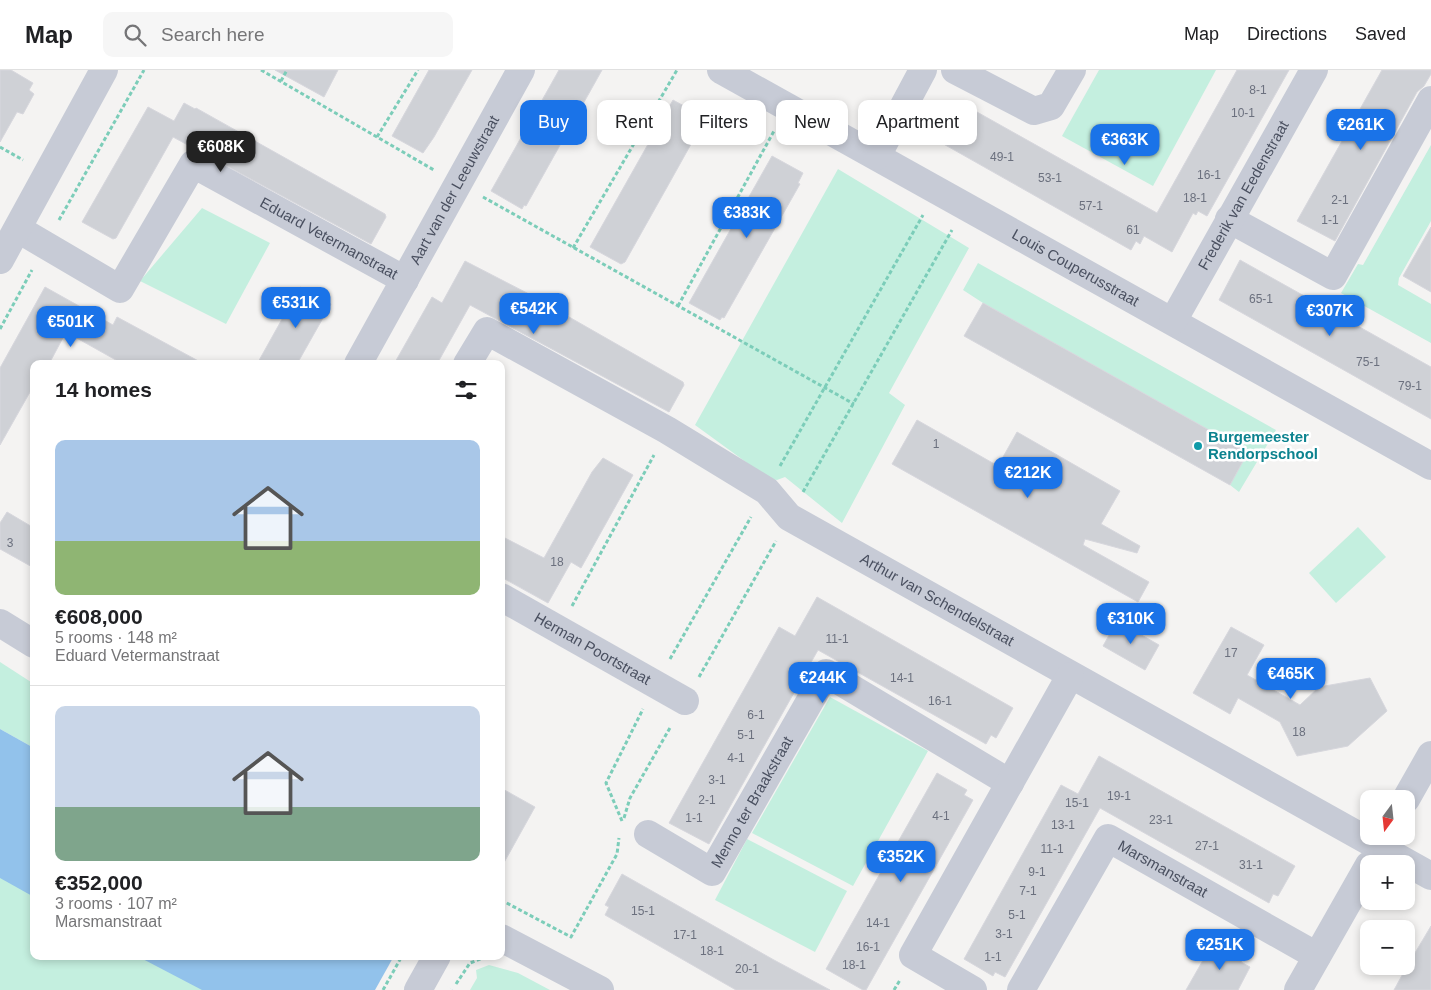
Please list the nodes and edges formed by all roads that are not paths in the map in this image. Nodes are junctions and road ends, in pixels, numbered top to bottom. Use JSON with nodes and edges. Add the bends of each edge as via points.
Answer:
{"nodes":[{"id":1,"x":104,"y":70,"type":"edge"},
{"id":2,"x":521,"y":70,"type":"edge"},
{"id":3,"x":721,"y":70,"type":"edge"},
{"id":4,"x":923,"y":70,"type":"edge"},
{"id":5,"x":955,"y":70,"type":"edge"},
{"id":6,"x":1072,"y":70,"type":"edge"},
{"id":7,"x":1314,"y":70,"type":"edge"},
{"id":8,"x":1431,"y":100,"type":"edge"},
{"id":9,"x":877,"y":156,"type":"junction"},
{"id":10,"x":1229,"y":218,"type":"junction"},
{"id":11,"x":18,"y":229,"type":"junction"},
{"id":12,"x":0,"y":260,"type":"edge"},
{"id":13,"x":405,"y":280,"type":"junction"},
{"id":14,"x":1173,"y":321,"type":"junction"},
{"id":15,"x":360,"y":360,"type":"edge"},
{"id":16,"x":469,"y":360,"type":"edge"},
{"id":17,"x":1431,"y":466,"type":"edge"},
{"id":18,"x":505,"y":599,"type":"edge"},
{"id":19,"x":0,"y":623,"type":"edge"},
{"id":20,"x":30,"y":642,"type":"edge"},
{"id":21,"x":1070,"y":676,"type":"junction"},
{"id":22,"x":685,"y":701,"type":"dead end"},
{"id":23,"x":1431,"y":755,"type":"edge"},
{"id":24,"x":1010,"y":783,"type":"junction"},
{"id":25,"x":1411,"y":790,"type":"edge"},
{"id":26,"x":648,"y":834,"type":"dead end"},
{"id":27,"x":1376,"y":853,"type":"edge"},
{"id":28,"x":1431,"y":876,"type":"edge"},
{"id":29,"x":505,"y":940,"type":"edge"},
{"id":30,"x":1317,"y":956,"type":"junction"},
{"id":31,"x":600,"y":990,"type":"edge"},
{"id":32,"x":973,"y":990,"type":"edge"},
{"id":33,"x":1021,"y":990,"type":"edge"},
{"id":34,"x":1298,"y":990,"type":"edge"}],
"edges":[{"from":1,"to":11,"type":"street"},
{"from":2,"to":13,"type":"street","name":"Aart van der Leeuwstraat"},
{"from":3,"to":9,"type":"street","name":"Louis Couperusstraat"},
{"from":4,"to":9,"type":"street"},
{"from":5,"to":6,"type":"street","via":[[1034,111],[1051,106]]},
{"from":7,"to":10,"type":"street","name":"Frederik van Eedenstraat"},
{"from":8,"to":10,"type":"street","via":[[1333,276]]},
{"from":9,"to":14,"type":"street","name":"Louis Couperusstraat"},
{"from":10,"to":14,"type":"street","name":"Frederik van Eedenstraat"},
{"from":11,"to":12,"type":"street"},
{"from":11,"to":13,"type":"street","name":"Eduard Vetermanstraat","via":[[120,289],[193,164]]},
{"from":13,"to":15,"type":"street","name":"Aart van der Leeuwstraat"},
{"from":14,"to":17,"type":"street","name":"Louis Couperusstraat"},
{"from":16,"to":21,"type":"street","name":"Arthur van Schendelstraat","via":[[487,331],[667,430],[766,491],[789,517]]},
{"from":18,"to":22,"type":"street","name":"Herman Poortstraat"},
{"from":19,"to":20,"type":"street"},
{"from":21,"to":24,"type":"street"},
{"from":21,"to":27,"type":"street","name":"Arthur van Schendelstraat"},
{"from":23,"to":25,"type":"street"},
{"from":24,"to":26,"type":"street","name":"Menno ter Braakstraat","via":[[826,672],[712,872]]},
{"from":24,"to":32,"type":"street","via":[[913,955]]},
{"from":27,"to":28,"type":"street","name":"Arthur van Schendelstraat"},
{"from":27,"to":30,"type":"street"},
{"from":29,"to":31,"type":"street"},
{"from":30,"to":33,"type":"street","name":"Marsmanstraat","via":[[1108,838]]},
{"from":30,"to":34,"type":"street"}]}
